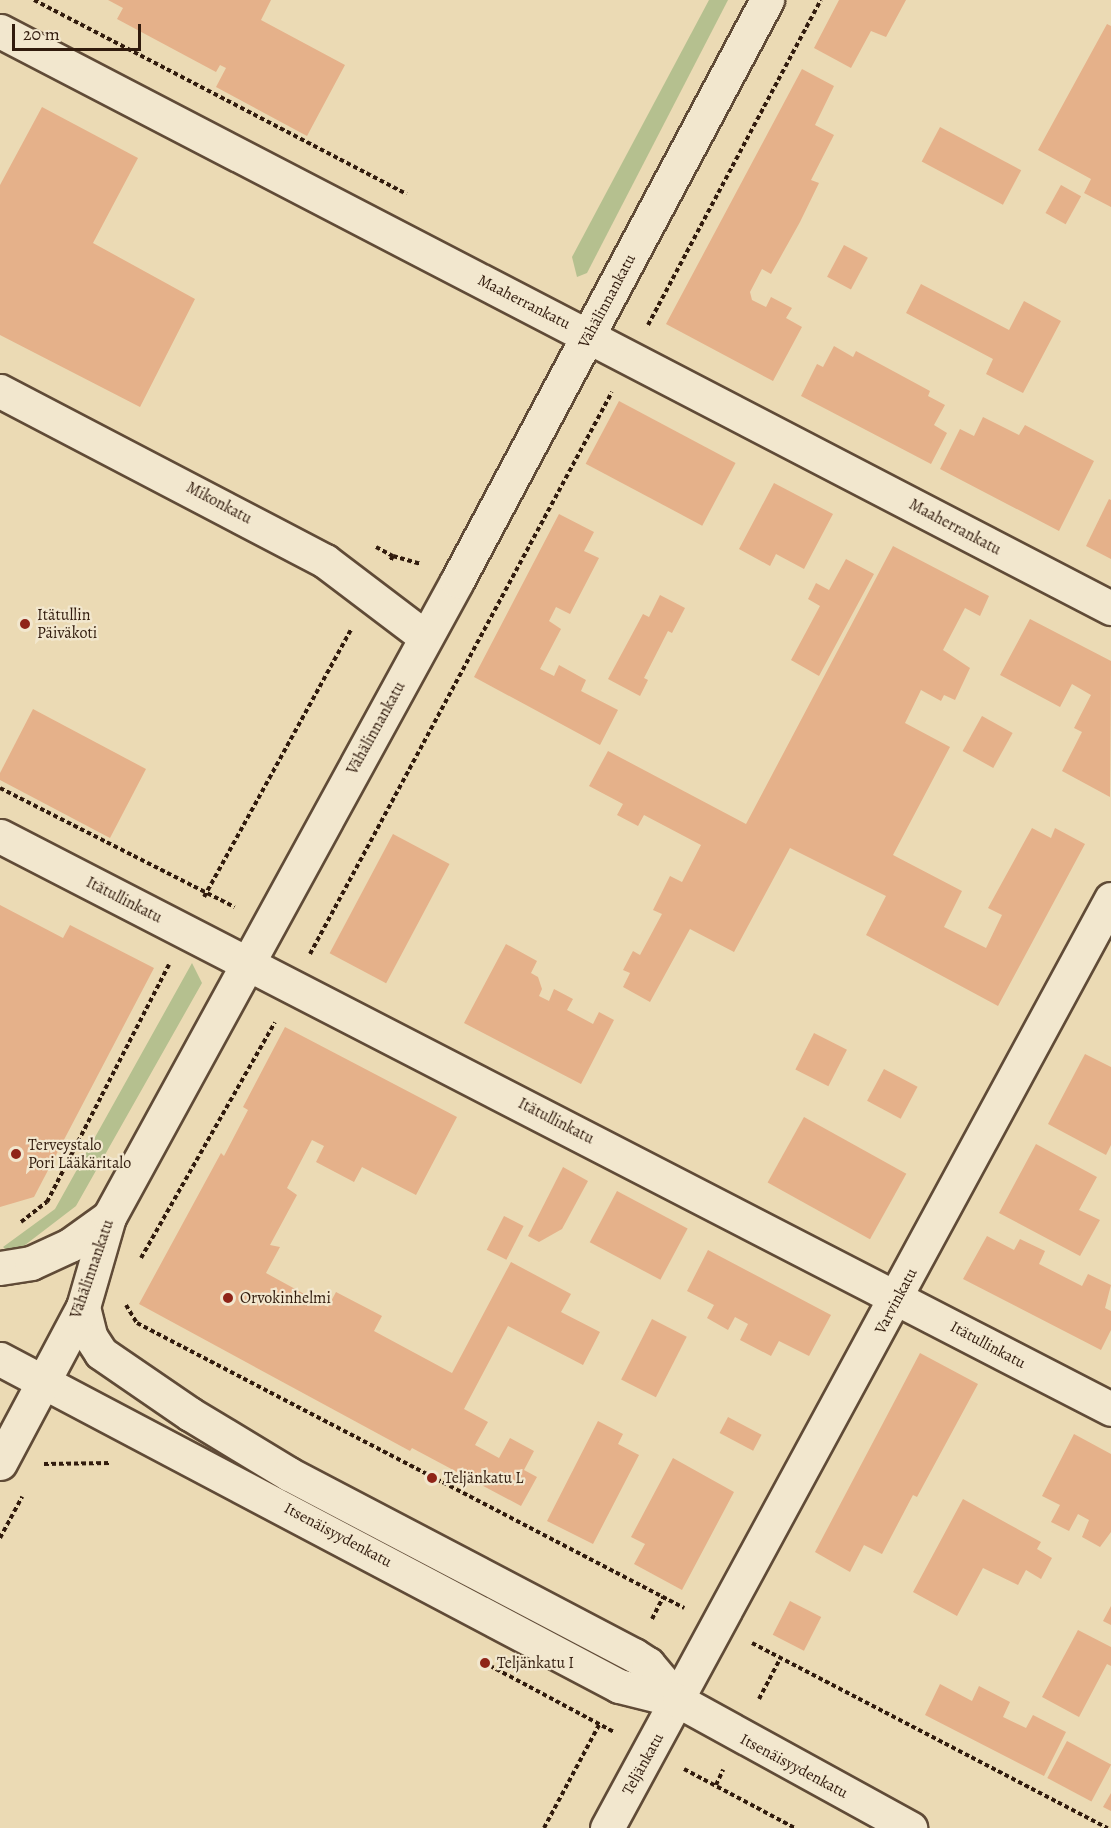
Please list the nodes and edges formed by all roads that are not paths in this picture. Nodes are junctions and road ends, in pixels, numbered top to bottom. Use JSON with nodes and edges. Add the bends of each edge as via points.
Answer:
{"nodes":[{"id":1,"x":767,"y":0,"type":"edge"},
{"id":2,"x":0,"y":31,"type":"edge"},
{"id":3,"x":589,"y":336,"type":"junction"},
{"id":4,"x":0,"y":391,"type":"edge"},
{"id":5,"x":1111,"y":608,"type":"edge"},
{"id":6,"x":425,"y":637,"type":"junction"},
{"id":7,"x":0,"y":836,"type":"edge"},
{"id":8,"x":1111,"y":899,"type":"edge"},
{"id":9,"x":247,"y":962,"type":"junction"},
{"id":10,"x":109,"y":1217,"type":"junction"},
{"id":11,"x":0,"y":1268,"type":"edge"},
{"id":12,"x":898,"y":1298,"type":"junction"},
{"id":13,"x":86,"y":1322,"type":"junction"},
{"id":14,"x":0,"y":1359,"type":"edge"},
{"id":15,"x":44,"y":1382,"type":"junction"},
{"id":16,"x":1111,"y":1409,"type":"edge"},
{"id":17,"x":5,"y":1453,"type":"edge"},
{"id":18,"x":679,"y":1701,"type":"junction"},
{"id":19,"x":607,"y":1828,"type":"edge"},
{"id":20,"x":910,"y":1828,"type":"edge"}],
"edges":[{"from":1,"to":3,"type":"main road","name":"Vähälinnankatu"},
{"from":2,"to":3,"type":"main road","name":"Maaherrankatu"},
{"from":3,"to":5,"type":"main road","name":"Maaherrankatu"},
{"from":3,"to":6,"type":"main road","name":"Vähälinnankatu"},
{"from":4,"to":6,"type":"main road","name":"Mikonkatu","via":[[325,561]]},
{"from":6,"to":9,"type":"main road","name":"Vähälinnankatu"},
{"from":7,"to":9,"type":"main road","name":"Itätullinkatu"},
{"from":8,"to":12,"type":"main road","name":"Varvinkatu"},
{"from":9,"to":10,"type":"main road","name":"Vähälinnankatu"},
{"from":9,"to":12,"type":"main road","name":"Itätullinkatu"},
{"from":10,"to":11,"type":"main road","via":[[69,1245],[31,1263]]},
{"from":10,"to":13,"type":"main road","name":"Vähälinnankatu"},
{"from":12,"to":16,"type":"main road","name":"Itätullinkatu"},
{"from":12,"to":18,"type":"main road","name":"Varvinkatu"},
{"from":13,"to":15,"type":"main road","name":"Vähälinnankatu"},
{"from":13,"to":18,"type":"main road","name":"Itsenäisyydenkatu","via":[[110,1359],[190,1414],[289,1474],[634,1655],[648,1664]]},
{"from":14,"to":15,"type":"main road","name":"Itsenäisyydenkatu"},
{"from":15,"to":17,"type":"main road","name":"Vähälinnankatu"},
{"from":15,"to":18,"type":"main road","name":"Itsenäisyydenkatu","via":[[619,1686]]},
{"from":18,"to":19,"type":"main road","name":"Teljänkatu"},
{"from":18,"to":20,"type":"main road","name":"Itsenäisyydenkatu"}]}
